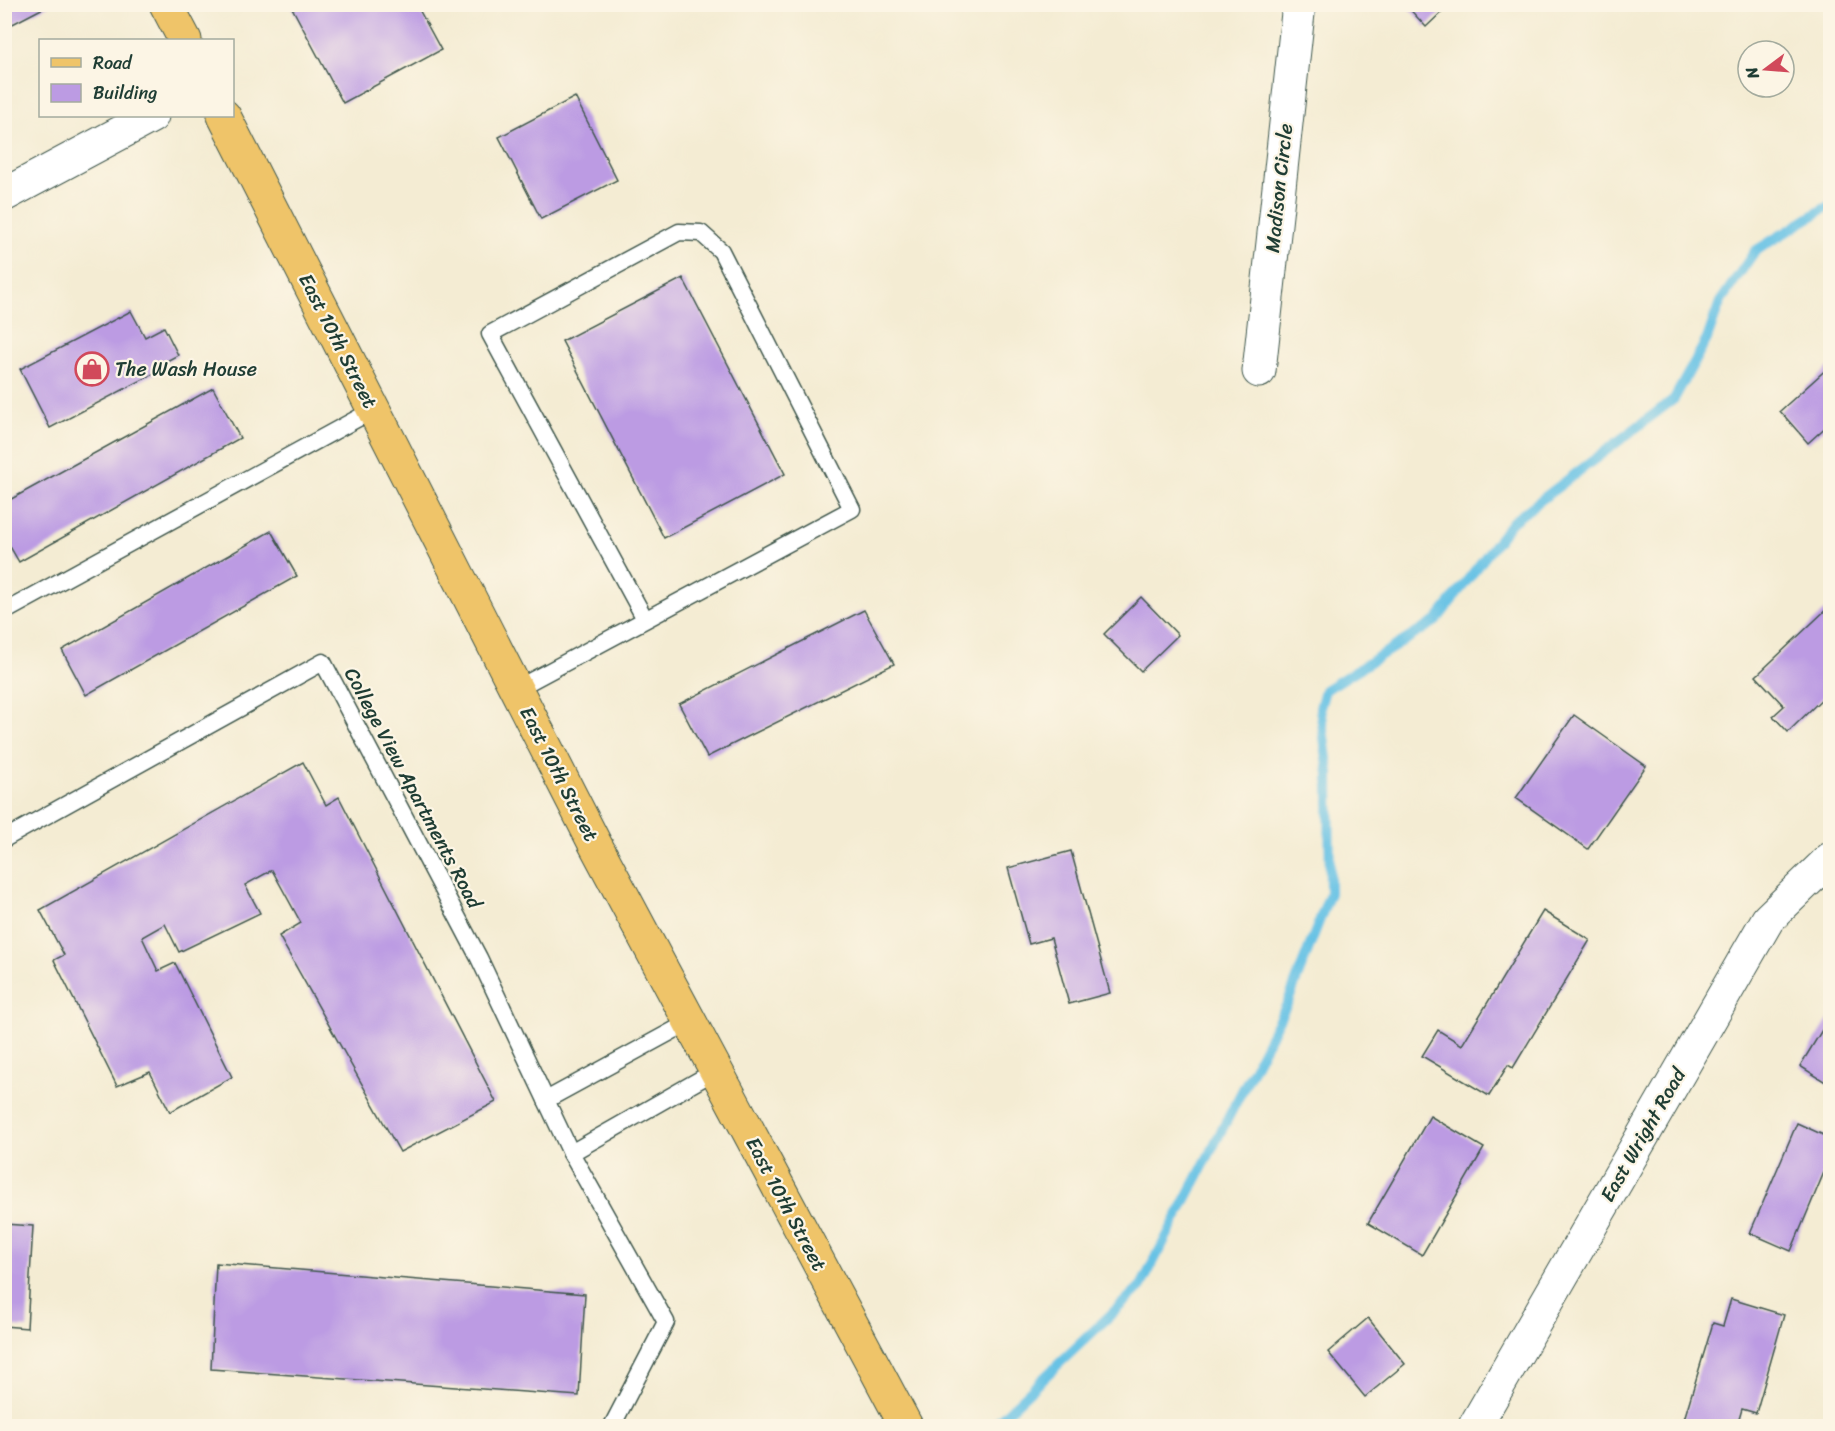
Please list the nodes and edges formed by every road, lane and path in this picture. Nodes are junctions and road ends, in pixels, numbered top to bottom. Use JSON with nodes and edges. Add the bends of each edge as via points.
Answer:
{"nodes":[{"id":1,"x":166,"y":4,"type":"edge"},
{"id":2,"x":1299,"y":4,"type":"edge"},
{"id":3,"x":184,"y":39,"type":"edge"},
{"id":4,"x":150,"y":117,"type":"edge"},
{"id":5,"x":225,"y":117,"type":"edge"},
{"id":6,"x":4,"y":195,"type":"edge"},
{"id":7,"x":1258,"y":371,"type":"dead end"},
{"id":8,"x":374,"y":410,"type":"junction"},
{"id":9,"x":6,"y":611,"type":"edge"},
{"id":10,"x":645,"y":620,"type":"junction"},
{"id":11,"x":516,"y":689,"type":"junction"},
{"id":12,"x":4,"y":839,"type":"edge"},
{"id":13,"x":1830,"y":859,"type":"edge"},
{"id":14,"x":689,"y":1022,"type":"junction"},
{"id":15,"x":715,"y":1071,"type":"junction"},
{"id":16,"x":546,"y":1100,"type":"junction"},
{"id":17,"x":571,"y":1153,"type":"junction"},
{"id":18,"x":612,"y":1426,"type":"edge"},
{"id":19,"x":906,"y":1426,"type":"edge"},
{"id":20,"x":1474,"y":1426,"type":"edge"}],
"edges":[{"from":1,"to":3,"type":"main road"},
{"from":2,"to":7,"type":"street","name":"Madison Circle"},
{"from":4,"to":6,"type":"street"},
{"from":5,"to":8,"type":"main road","name":"East 10th Street"},
{"from":8,"to":9,"type":"lane"},
{"from":8,"to":11,"type":"main road","name":"East 10th Street"},
{"from":10,"to":10,"type":"lane","via":[[852,509],[721,251],[701,233],[679,232],[490,334]]},
{"from":10,"to":11,"type":"lane"},
{"from":11,"to":14,"type":"main road","name":"East 10th Street"},
{"from":12,"to":16,"type":"lane","name":"College View Apartments Road","via":[[323,662],[479,958]]},
{"from":13,"to":20,"type":"street","name":"East Wright Road","via":[[1768,919]]},
{"from":14,"to":15,"type":"main road","name":"East 10th Street"},
{"from":14,"to":16,"type":"lane"},
{"from":15,"to":17,"type":"lane"},
{"from":15,"to":19,"type":"main road","name":"East 10th Street"},
{"from":16,"to":17,"type":"lane","name":"College View Apartments Road"},
{"from":17,"to":18,"type":"lane","name":"College View Apartments Road","via":[[666,1322]]}]}
